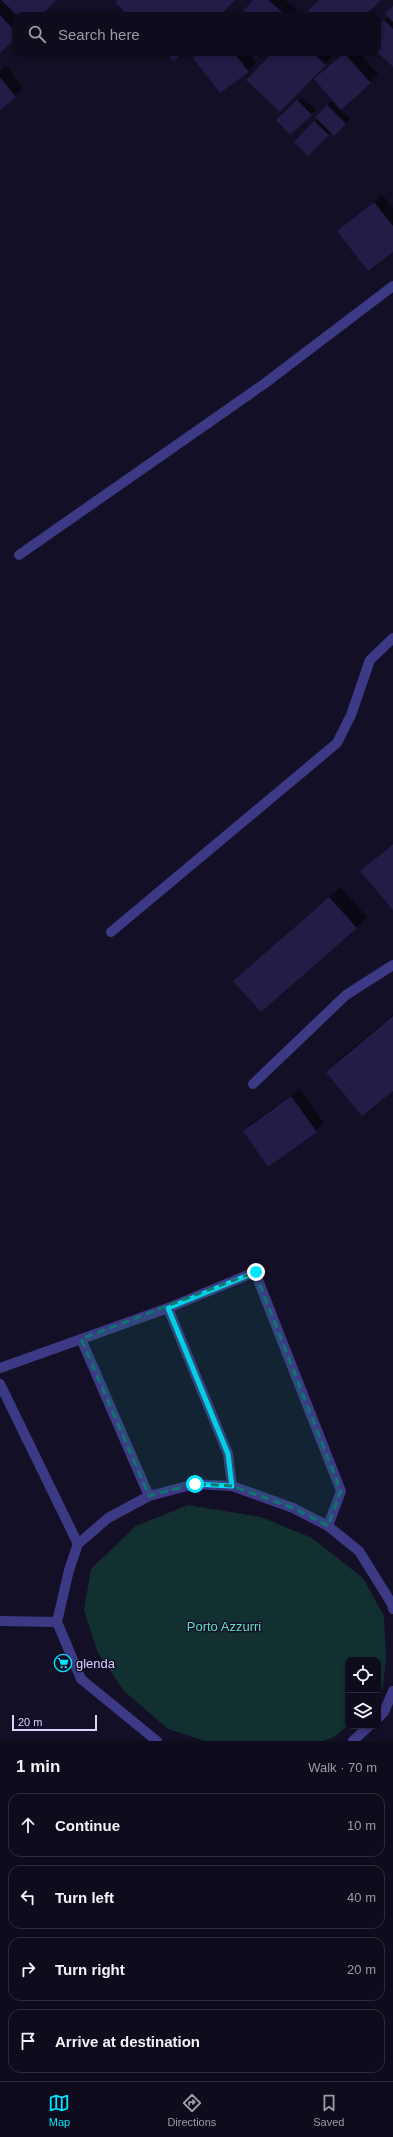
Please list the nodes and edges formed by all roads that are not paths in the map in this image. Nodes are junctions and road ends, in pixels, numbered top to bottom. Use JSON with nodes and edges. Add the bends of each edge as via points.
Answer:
{"nodes":[{"id":1,"x":393,"y":286,"type":"edge"},
{"id":2,"x":20,"y":555,"type":"dead end"},
{"id":3,"x":393,"y":638,"type":"edge"},
{"id":4,"x":111,"y":932,"type":"dead end"},
{"id":5,"x":393,"y":965,"type":"edge"},
{"id":6,"x":253,"y":1084,"type":"dead end"},
{"id":7,"x":168,"y":1308,"type":"junction"},
{"id":8,"x":81,"y":1339,"type":"junction"},
{"id":9,"x":0,"y":1368,"type":"edge"},
{"id":10,"x":0,"y":1384,"type":"edge"},
{"id":11,"x":232,"y":1486,"type":"junction"},
{"id":12,"x":148,"y":1496,"type":"junction"},
{"id":13,"x":328,"y":1526,"type":"junction"},
{"id":14,"x":78,"y":1544,"type":"junction"},
{"id":15,"x":393,"y":1609,"type":"edge"},
{"id":16,"x":0,"y":1621,"type":"edge"},
{"id":17,"x":57,"y":1622,"type":"junction"},
{"id":18,"x":393,"y":1691,"type":"edge"},
{"id":19,"x":381,"y":1715,"type":"edge"},
{"id":20,"x":366,"y":1729,"type":"edge"},
{"id":21,"x":157,"y":1741,"type":"edge"},
{"id":22,"x":353,"y":1741,"type":"edge"}],
"edges":[{"from":1,"to":2,"type":"street","via":[[264,384]]},
{"from":3,"to":4,"type":"street","via":[[370,660],[351,715],[337,743]]},
{"from":5,"to":6,"type":"street","via":[[346,995]]},
{"from":7,"to":8,"type":"street"},
{"from":7,"to":11,"type":"street","via":[[228,1454]]},
{"from":7,"to":13,"type":"street","via":[[256,1272],[341,1491]]},
{"from":8,"to":9,"type":"street"},
{"from":8,"to":12,"type":"street"},
{"from":10,"to":14,"type":"street"},
{"from":11,"to":12,"type":"street","via":[[195,1484]]},
{"from":11,"to":13,"type":"street","via":[[293,1508]]},
{"from":12,"to":14,"type":"street","via":[[108,1518]]},
{"from":13,"to":15,"type":"street","via":[[359,1551]]},
{"from":14,"to":17,"type":"street"},
{"from":16,"to":17,"type":"street"},
{"from":17,"to":21,"type":"street","via":[[81,1679]]},
{"from":18,"to":19,"type":"street"},
{"from":20,"to":22,"type":"street"}]}
